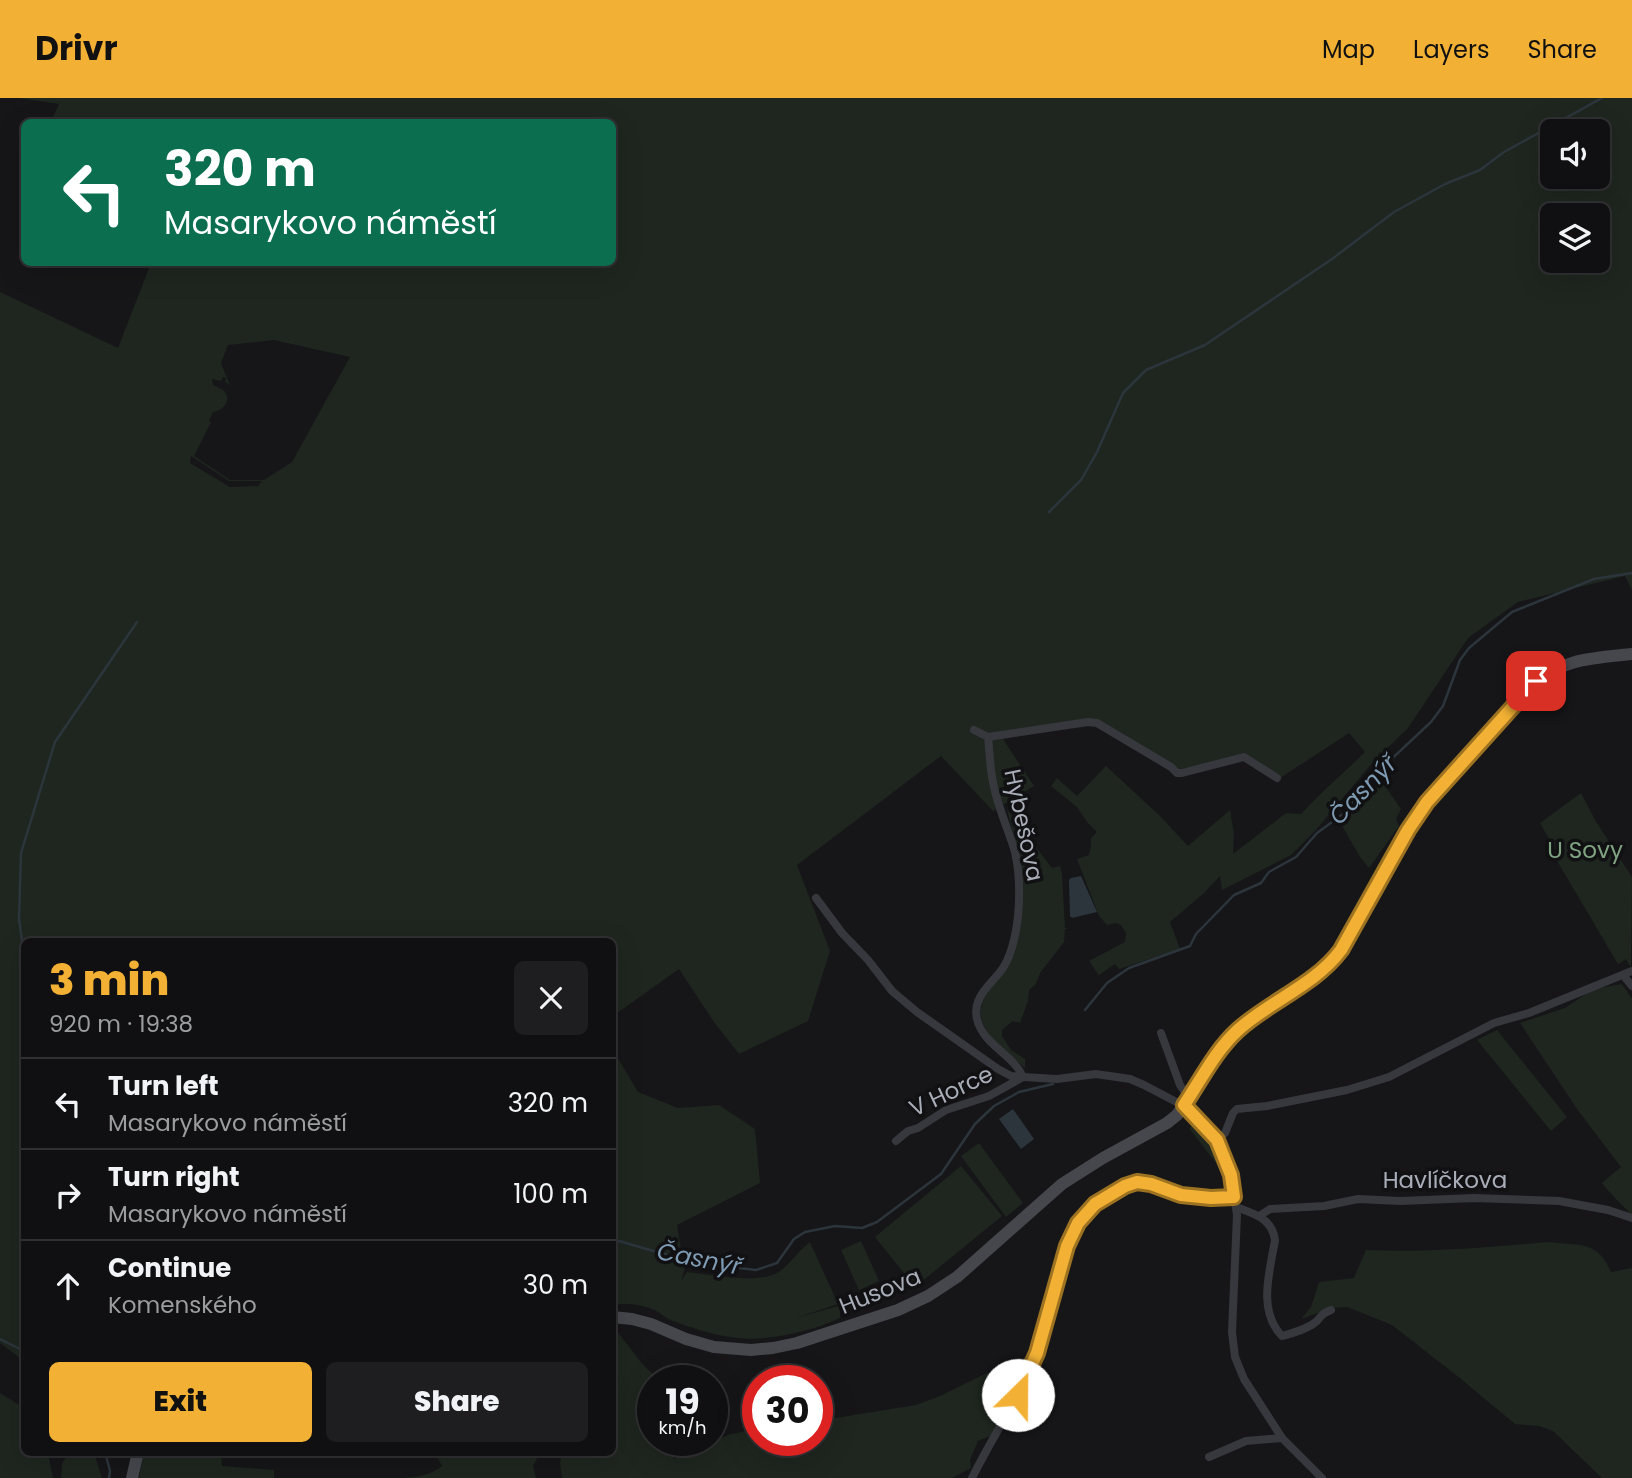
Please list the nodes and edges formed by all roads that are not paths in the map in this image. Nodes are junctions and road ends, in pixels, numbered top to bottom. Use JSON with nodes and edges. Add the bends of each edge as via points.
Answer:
{"nodes":[{"id":1,"x":1632,"y":654,"type":"edge"},
{"id":2,"x":974,"y":730,"type":"dead end"},
{"id":3,"x":988,"y":737,"type":"junction"},
{"id":4,"x":1277,"y":778,"type":"dead end"},
{"id":5,"x":816,"y":898,"type":"dead end"},
{"id":6,"x":1632,"y":971,"type":"edge"},
{"id":7,"x":1623,"y":975,"type":"junction"},
{"id":8,"x":1632,"y":986,"type":"edge"},
{"id":9,"x":1161,"y":1033,"type":"dead end"},
{"id":10,"x":1023,"y":1077,"type":"junction"},
{"id":11,"x":1186,"y":1102,"type":"junction"},
{"id":12,"x":1217,"y":1140,"type":"junction"},
{"id":13,"x":895,"y":1141,"type":"dead end"},
{"id":14,"x":1234,"y":1197,"type":"junction"},
{"id":15,"x":1236,"y":1207,"type":"junction"},
{"id":16,"x":1259,"y":1216,"type":"junction"},
{"id":17,"x":1632,"y":1218,"type":"edge"},
{"id":18,"x":1331,"y":1310,"type":"dead end"},
{"id":19,"x":616,"y":1317,"type":"edge"},
{"id":20,"x":1282,"y":1438,"type":"junction"},
{"id":21,"x":137,"y":1456,"type":"edge"},
{"id":22,"x":1209,"y":1457,"type":"dead end"},
{"id":23,"x":132,"y":1478,"type":"edge"},
{"id":24,"x":972,"y":1478,"type":"edge"},
{"id":25,"x":1322,"y":1478,"type":"edge"}],
"edges":[{"from":1,"to":11,"type":"main road","name":"Husova","via":[[1566,663],[1531,685],[1427,802],[1335,959],[1237,1031]]},
{"from":2,"to":3,"type":"street"},
{"from":3,"to":4,"type":"street","via":[[1097,723],[1177,773],[1244,757]]},
{"from":3,"to":10,"type":"street","name":"Hybešova","via":[[994,789],[1020,883],[1010,950],[981,995],[977,1013],[987,1039]]},
{"from":5,"to":10,"type":"street","via":[[892,991],[986,1062],[1011,1076]]},
{"from":6,"to":7,"type":"street"},
{"from":7,"to":8,"type":"street"},
{"from":7,"to":12,"type":"street","via":[[1494,1023],[1388,1077],[1336,1093],[1237,1109]]},
{"from":9,"to":11,"type":"street"},
{"from":10,"to":11,"type":"street","via":[[1113,1076]]},
{"from":10,"to":13,"type":"street","name":"V Horce","via":[[989,1096],[946,1110]]},
{"from":11,"to":12,"type":"street"},
{"from":11,"to":19,"type":"main road","name":"Husova","via":[[1167,1123],[1062,1184],[943,1287],[898,1310],[784,1346],[751,1350],[714,1347],[632,1318]]},
{"from":12,"to":14,"type":"street"},
{"from":14,"to":15,"type":"street"},
{"from":14,"to":24,"type":"street","via":[[1181,1195],[1137,1182],[1085,1214],[1067,1246],[1037,1353]]},
{"from":15,"to":16,"type":"street"},
{"from":15,"to":20,"type":"street","via":[[1233,1349],[1244,1379]]},
{"from":16,"to":17,"type":"street","name":"Havlíčkova","via":[[1269,1209],[1358,1199],[1474,1198],[1559,1201]]},
{"from":16,"to":18,"type":"street","via":[[1274,1232],[1267,1293],[1270,1316],[1278,1331],[1282,1336],[1294,1333]]},
{"from":20,"to":22,"type":"street","via":[[1246,1441]]},
{"from":20,"to":25,"type":"street"},
{"from":21,"to":23,"type":"main road"}]}
